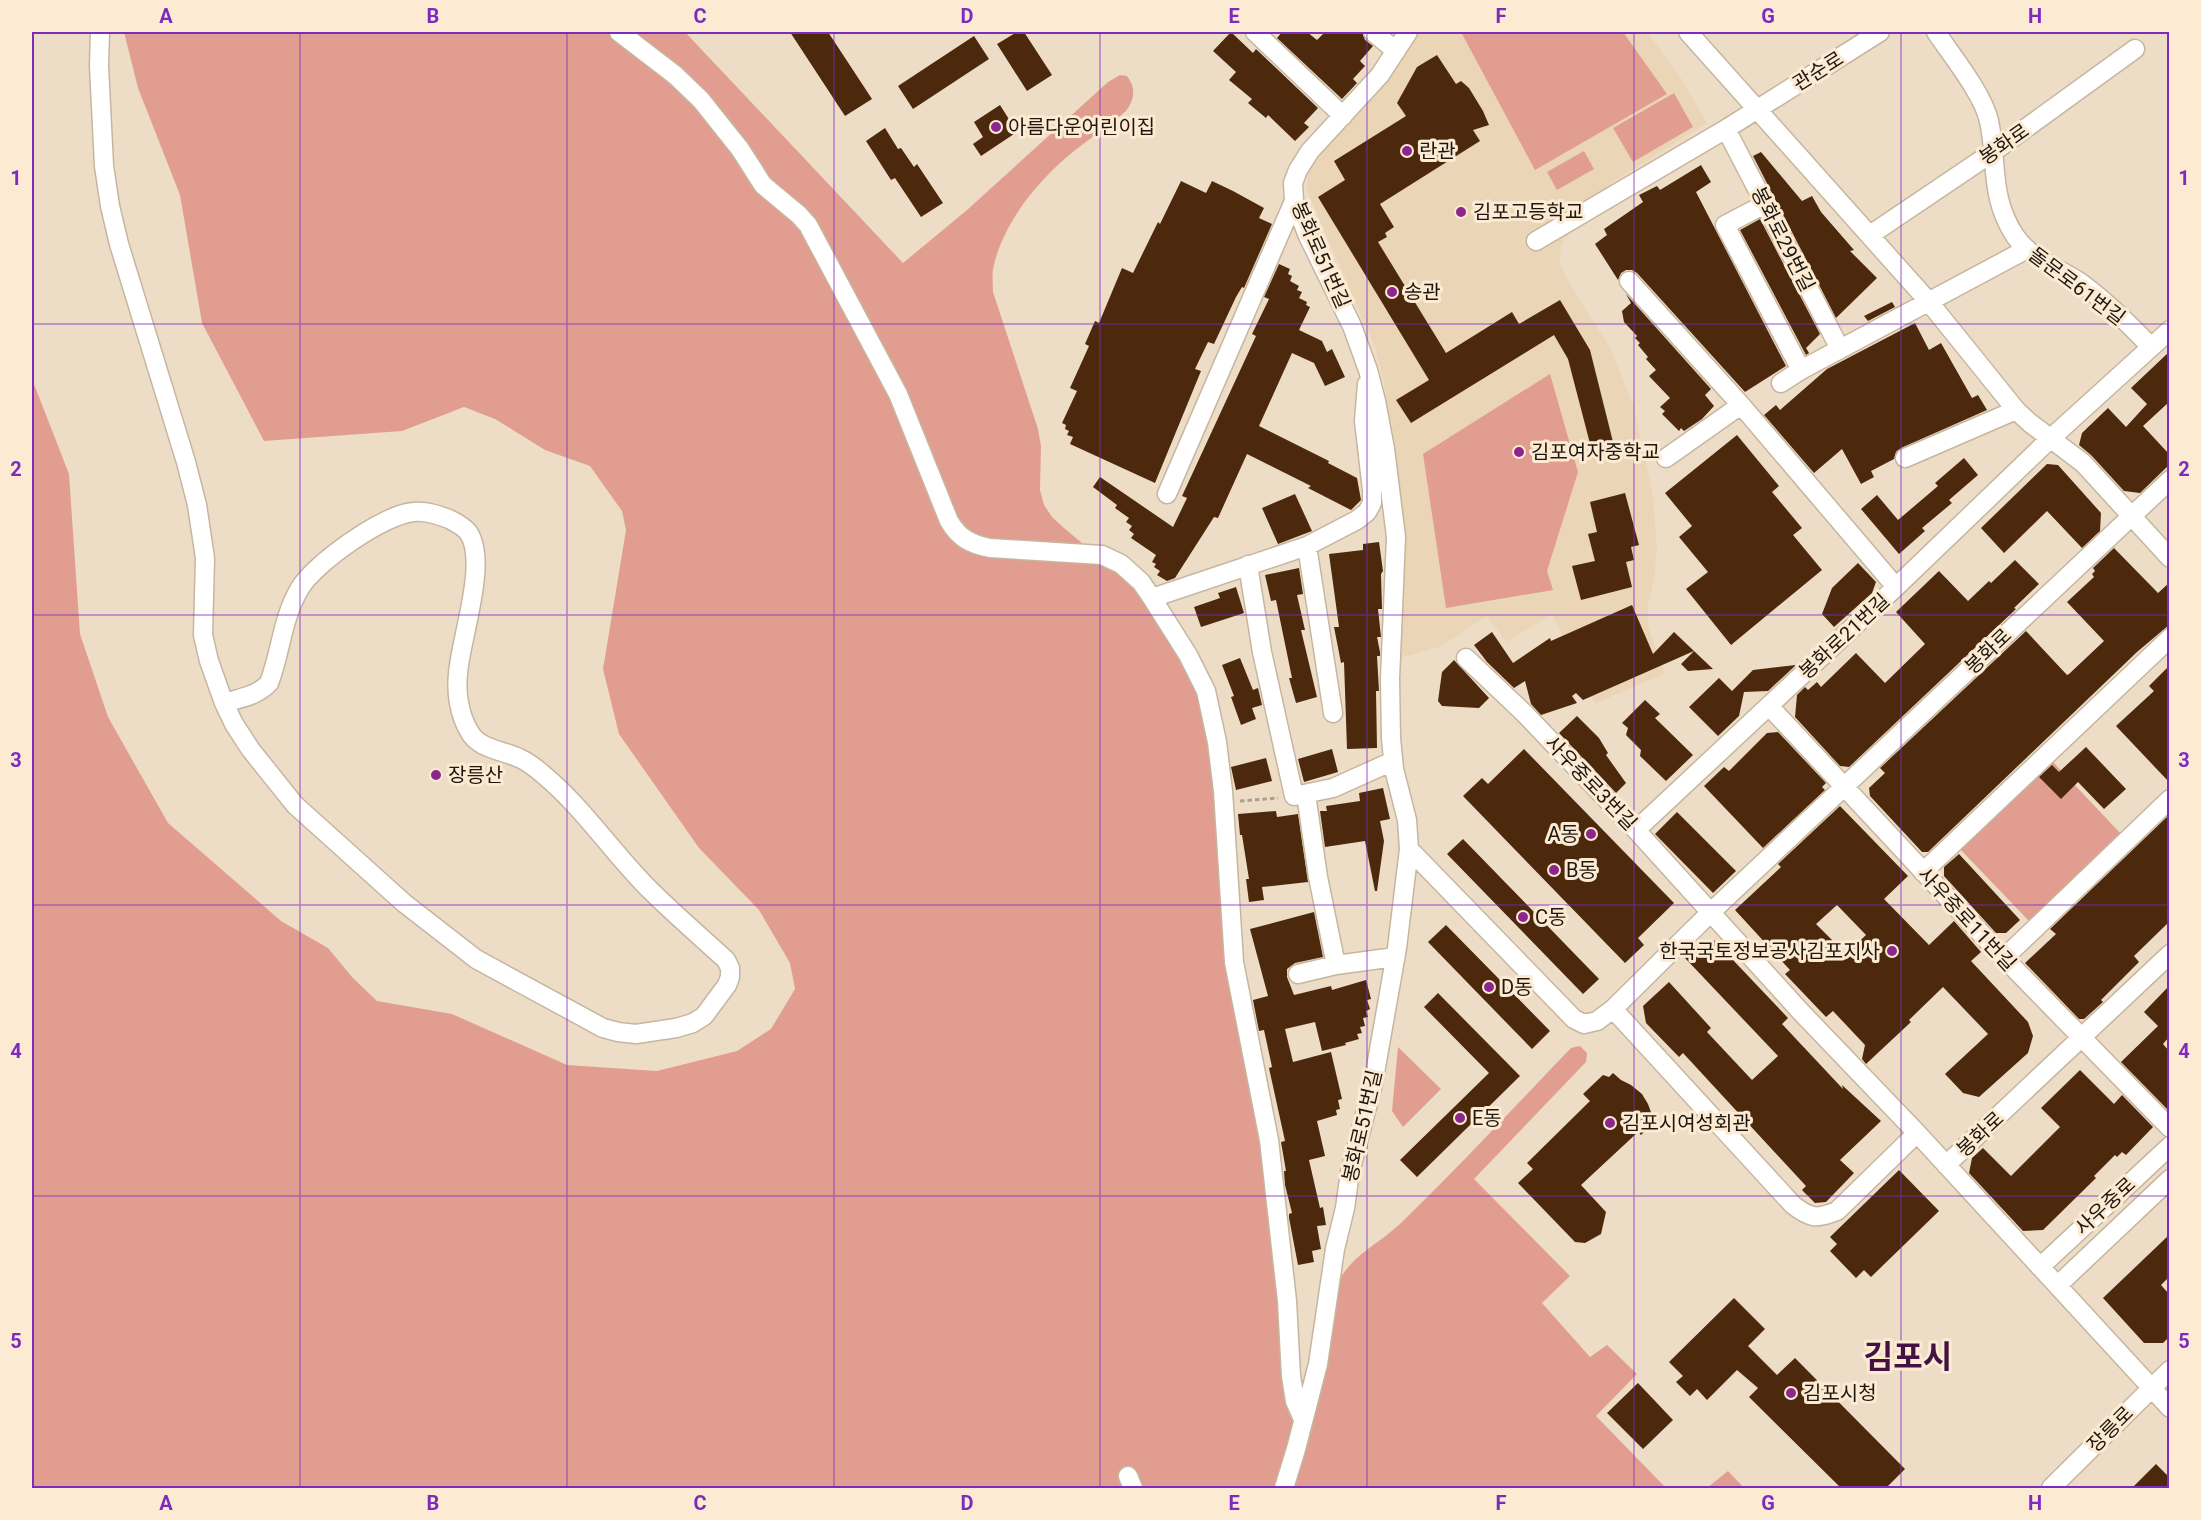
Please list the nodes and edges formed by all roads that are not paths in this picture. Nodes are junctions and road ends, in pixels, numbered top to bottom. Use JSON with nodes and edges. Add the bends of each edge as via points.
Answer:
{"nodes":[{"id":1,"x":100,"y":32,"type":"edge"},
{"id":2,"x":619,"y":32,"type":"edge"},
{"id":3,"x":1255,"y":32,"type":"edge"},
{"id":4,"x":1373,"y":32,"type":"edge"},
{"id":5,"x":1408,"y":32,"type":"edge"},
{"id":6,"x":1688,"y":32,"type":"edge"},
{"id":7,"x":1880,"y":32,"type":"edge"},
{"id":8,"x":1936,"y":32,"type":"edge"},
{"id":9,"x":2135,"y":49,"type":"dead end"},
{"id":10,"x":1396,"y":51,"type":"junction"},
{"id":11,"x":1756,"y":110,"type":"junction"},
{"id":12,"x":1343,"y":116,"type":"junction"},
{"id":13,"x":1726,"y":129,"type":"junction"},
{"id":14,"x":1993,"y":152,"type":"junction"},
{"id":15,"x":1294,"y":201,"type":"junction"},
{"id":16,"x":1765,"y":204,"type":"junction"},
{"id":17,"x":1870,"y":235,"type":"junction"},
{"id":18,"x":1536,"y":241,"type":"dead end"},
{"id":19,"x":2027,"y":249,"type":"junction"},
{"id":20,"x":1629,"y":281,"type":"dead end"},
{"id":21,"x":1929,"y":302,"type":"junction"},
{"id":22,"x":2169,"y":330,"type":"edge"},
{"id":23,"x":2151,"y":347,"type":"junction"},
{"id":24,"x":1840,"y":349,"type":"junction"},
{"id":25,"x":1368,"y":370,"type":"junction"},
{"id":26,"x":1801,"y":370,"type":"junction"},
{"id":27,"x":1781,"y":383,"type":"dead end"},
{"id":28,"x":1741,"y":405,"type":"junction"},
{"id":29,"x":2016,"y":410,"type":"junction"},
{"id":30,"x":2050,"y":439,"type":"junction"},
{"id":31,"x":1666,"y":458,"type":"dead end"},
{"id":32,"x":1905,"y":458,"type":"dead end"},
{"id":33,"x":2169,"y":480,"type":"edge"},
{"id":34,"x":1167,"y":494,"type":"dead end"},
{"id":35,"x":2130,"y":516,"type":"junction"},
{"id":36,"x":1308,"y":546,"type":"junction"},
{"id":37,"x":2169,"y":558,"type":"edge"},
{"id":38,"x":1248,"y":564,"type":"junction"},
{"id":39,"x":1896,"y":587,"type":"junction"},
{"id":40,"x":1152,"y":598,"type":"junction"},
{"id":41,"x":2169,"y":638,"type":"edge"},
{"id":42,"x":1466,"y":658,"type":"dead end"},
{"id":43,"x":224,"y":703,"type":"junction"},
{"id":44,"x":1769,"y":706,"type":"junction"},
{"id":45,"x":1333,"y":713,"type":"dead end"},
{"id":46,"x":1393,"y":761,"type":"junction"},
{"id":47,"x":1845,"y":787,"type":"junction"},
{"id":48,"x":1300,"y":795,"type":"junction"},
{"id":49,"x":2169,"y":800,"type":"edge"},
{"id":50,"x":1636,"y":830,"type":"junction"},
{"id":51,"x":1409,"y":849,"type":"junction"},
{"id":52,"x":1923,"y":872,"type":"junction"},
{"id":53,"x":1711,"y":912,"type":"junction"},
{"id":54,"x":2169,"y":954,"type":"edge"},
{"id":55,"x":1395,"y":957,"type":"junction"},
{"id":56,"x":2004,"y":958,"type":"junction"},
{"id":57,"x":1336,"y":965,"type":"junction"},
{"id":58,"x":1298,"y":974,"type":"dead end"},
{"id":59,"x":1613,"y":1009,"type":"junction"},
{"id":60,"x":2081,"y":1038,"type":"junction"},
{"id":61,"x":2169,"y":1128,"type":"edge"},
{"id":62,"x":1917,"y":1133,"type":"junction"},
{"id":63,"x":2169,"y":1146,"type":"edge"},
{"id":64,"x":1947,"y":1165,"type":"junction"},
{"id":65,"x":2169,"y":1179,"type":"edge"},
{"id":66,"x":2040,"y":1267,"type":"junction"},
{"id":67,"x":2058,"y":1285,"type":"junction"},
{"id":68,"x":2169,"y":1370,"type":"edge"},
{"id":69,"x":2151,"y":1388,"type":"junction"},
{"id":70,"x":2169,"y":1408,"type":"edge"},
{"id":71,"x":1303,"y":1419,"type":"junction"},
{"id":72,"x":1284,"y":1488,"type":"edge"},
{"id":73,"x":2051,"y":1488,"type":"edge"}],
"edges":[{"from":1,"to":43,"type":"street","via":[[104,166],[110,206],[197,505],[205,558],[203,634]]},
{"from":2,"to":40,"type":"street","via":[[701,100],[764,185],[808,225],[890,376],[955,531],[963,539],[990,548],[1077,552],[1112,559],[1130,570]]},
{"from":3,"to":12,"type":"street"},
{"from":4,"to":10,"type":"street"},
{"from":5,"to":10,"type":"street","name":"봉화로51번길"},
{"from":6,"to":11,"type":"street"},
{"from":7,"to":11,"type":"street","name":"관순로"},
{"from":8,"to":14,"type":"street","via":[[1983,102]]},
{"from":9,"to":14,"type":"street","name":"봉화로"},
{"from":10,"to":12,"type":"street","name":"봉화로51번길"},
{"from":11,"to":13,"type":"street"},
{"from":11,"to":17,"type":"street"},
{"from":12,"to":15,"type":"street","name":"봉화로51번길","via":[[1298,170],[1293,183]]},
{"from":13,"to":16,"type":"street","name":"봉화로29번길"},
{"from":13,"to":18,"type":"street"},
{"from":14,"to":17,"type":"street","name":"봉화로"},
{"from":14,"to":19,"type":"street","name":"돌문로61번길","via":[[2000,203],[2016,238]]},
{"from":15,"to":25,"type":"street","name":"봉화로51번길"},
{"from":15,"to":34,"type":"street"},
{"from":16,"to":24,"type":"street","name":"봉화로29번길"},
{"from":16,"to":26,"type":"street","via":[[1725,225]]},
{"from":17,"to":21,"type":"street"},
{"from":19,"to":21,"type":"street"},
{"from":19,"to":23,"type":"street","name":"돌문로61번길","via":[[2106,302]]},
{"from":20,"to":28,"type":"street"},
{"from":21,"to":24,"type":"street"},
{"from":21,"to":29,"type":"street"},
{"from":22,"to":23,"type":"street"},
{"from":23,"to":30,"type":"street"},
{"from":24,"to":26,"type":"street"},
{"from":25,"to":36,"type":"street","name":"봉화로51번길","via":[[1364,422],[1372,503],[1357,520]]},
{"from":25,"to":46,"type":"street","name":"봉화로51번길","via":[[1385,449],[1396,537],[1390,710]]},
{"from":26,"to":27,"type":"street"},
{"from":28,"to":31,"type":"street"},
{"from":28,"to":39,"type":"street"},
{"from":29,"to":30,"type":"street"},
{"from":29,"to":32,"type":"street"},
{"from":30,"to":35,"type":"street","via":[[2083,463]]},
{"from":30,"to":39,"type":"street","name":"봉화로21번길"},
{"from":33,"to":35,"type":"street","name":"봉화로"},
{"from":35,"to":37,"type":"street"},
{"from":35,"to":47,"type":"street","name":"봉화로"},
{"from":36,"to":38,"type":"street","name":"봉화로51번길"},
{"from":36,"to":45,"type":"street"},
{"from":38,"to":40,"type":"street","name":"봉화로51번길"},
{"from":38,"to":48,"type":"street","via":[[1262,652]]},
{"from":39,"to":44,"type":"street","name":"봉화로21번길"},
{"from":40,"to":71,"type":"street","via":[[1206,691],[1217,742],[1234,962],[1269,1140],[1295,1401]]},
{"from":41,"to":52,"type":"street"},
{"from":42,"to":50,"type":"street","name":"사우중로3번길"},
{"from":43,"to":43,"type":"street","via":[[251,750],[295,806],[404,903],[502,975],[603,1028],[636,1034],[693,1023],[704,1016],[727,985],[730,968],[726,960],[649,890],[556,785],[537,768],[476,741],[468,731],[458,697],[458,671],[476,558],[467,531],[453,521],[433,513],[413,512],[392,518],[331,556],[301,586],[291,603],[269,683],[263,690]]},
{"from":44,"to":47,"type":"street","name":"사우중로11번길"},
{"from":44,"to":50,"type":"street","name":"봉화로21번길"},
{"from":46,"to":48,"type":"street","via":[[1333,788]]},
{"from":46,"to":51,"type":"street","name":"봉화로51번길","via":[[1407,820]]},
{"from":47,"to":52,"type":"street","name":"사우중로11번길"},
{"from":47,"to":53,"type":"street","name":"봉화로"},
{"from":48,"to":57,"type":"street"},
{"from":49,"to":56,"type":"street"},
{"from":50,"to":53,"type":"street","name":"사우중로3번길"},
{"from":51,"to":55,"type":"street","name":"봉화로51번길"},
{"from":51,"to":59,"type":"street","via":[[1574,1018],[1584,1024],[1597,1021]]},
{"from":52,"to":56,"type":"street","name":"사우중로11번길"},
{"from":53,"to":59,"type":"street"},
{"from":53,"to":62,"type":"street","name":"사우중로3번길"},
{"from":54,"to":60,"type":"street","name":"봉화로"},
{"from":55,"to":57,"type":"street"},
{"from":55,"to":71,"type":"street","name":"봉화로51번길","via":[[1373,1084],[1335,1249],[1318,1364]]},
{"from":56,"to":60,"type":"street","name":"사우중로11번길"},
{"from":57,"to":58,"type":"street"},
{"from":59,"to":62,"type":"street","via":[[1793,1205],[1807,1215],[1821,1218],[1838,1211]]},
{"from":60,"to":61,"type":"street","name":"사우중로11번길"},
{"from":60,"to":64,"type":"street","name":"봉화로"},
{"from":62,"to":64,"type":"street","name":"사우중로3번길"},
{"from":63,"to":66,"type":"street","name":"사우중로"},
{"from":64,"to":66,"type":"street","name":"사우중로3번길"},
{"from":65,"to":67,"type":"street","name":"사우중로"},
{"from":66,"to":67,"type":"street","name":"사우중로3번길"},
{"from":67,"to":69,"type":"street","name":"사우중로3번길"},
{"from":68,"to":69,"type":"street","name":"장릉로"},
{"from":69,"to":70,"type":"street","name":"사우중로3번길"},
{"from":69,"to":73,"type":"street","name":"장릉로"},
{"from":71,"to":72,"type":"street","name":"봉화로51번길"}]}
